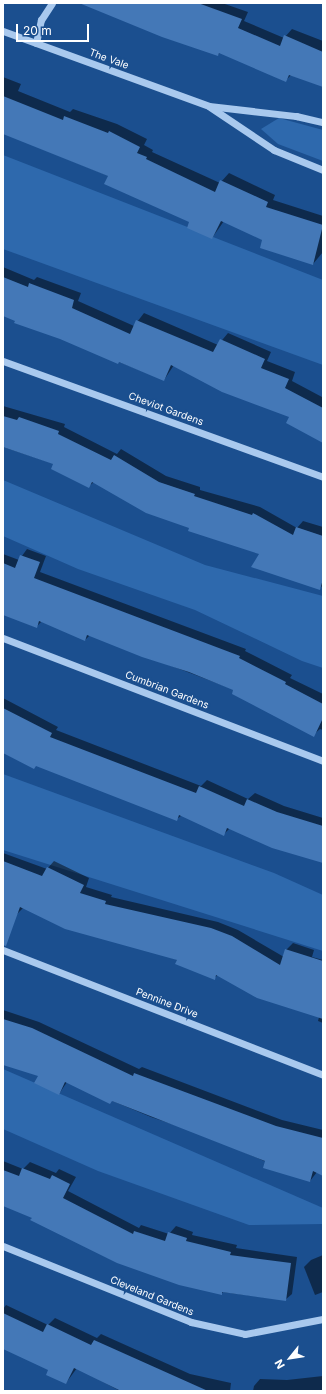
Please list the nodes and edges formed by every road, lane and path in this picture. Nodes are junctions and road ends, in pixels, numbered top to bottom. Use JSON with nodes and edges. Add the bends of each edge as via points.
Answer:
{"nodes":[{"id":1,"x":52,"y":3,"type":"edge"},
{"id":2,"x":3,"y":31,"type":"edge"},
{"id":3,"x":36,"y":43,"type":"junction"},
{"id":4,"x":208,"y":106,"type":"junction"},
{"id":5,"x":323,"y":122,"type":"edge"},
{"id":6,"x":323,"y":170,"type":"edge"},
{"id":7,"x":3,"y":361,"type":"edge"},
{"id":8,"x":323,"y":477,"type":"edge"},
{"id":9,"x":3,"y":638,"type":"edge"},
{"id":10,"x":323,"y":761,"type":"edge"},
{"id":11,"x":3,"y":950,"type":"edge"},
{"id":12,"x":323,"y":1075,"type":"edge"},
{"id":13,"x":3,"y":1246,"type":"edge"},
{"id":14,"x":323,"y":1320,"type":"edge"}],
"edges":[{"from":1,"to":3,"type":"street","via":[[41,20]]},
{"from":2,"to":3,"type":"street","name":"The Vale"},
{"from":3,"to":4,"type":"street","name":"The Vale"},
{"from":4,"to":5,"type":"street","name":"The Vale","via":[[296,116]]},
{"from":4,"to":6,"type":"street","name":"The Vale","via":[[274,150]]},
{"from":7,"to":8,"type":"street","name":"Cheviot Gardens"},
{"from":9,"to":10,"type":"street","name":"Cumbrian Gardens"},
{"from":11,"to":12,"type":"street","name":"Pennine Drive"},
{"from":13,"to":14,"type":"street","name":"Cleveland Gardens","via":[[191,1322],[245,1334]]}]}
